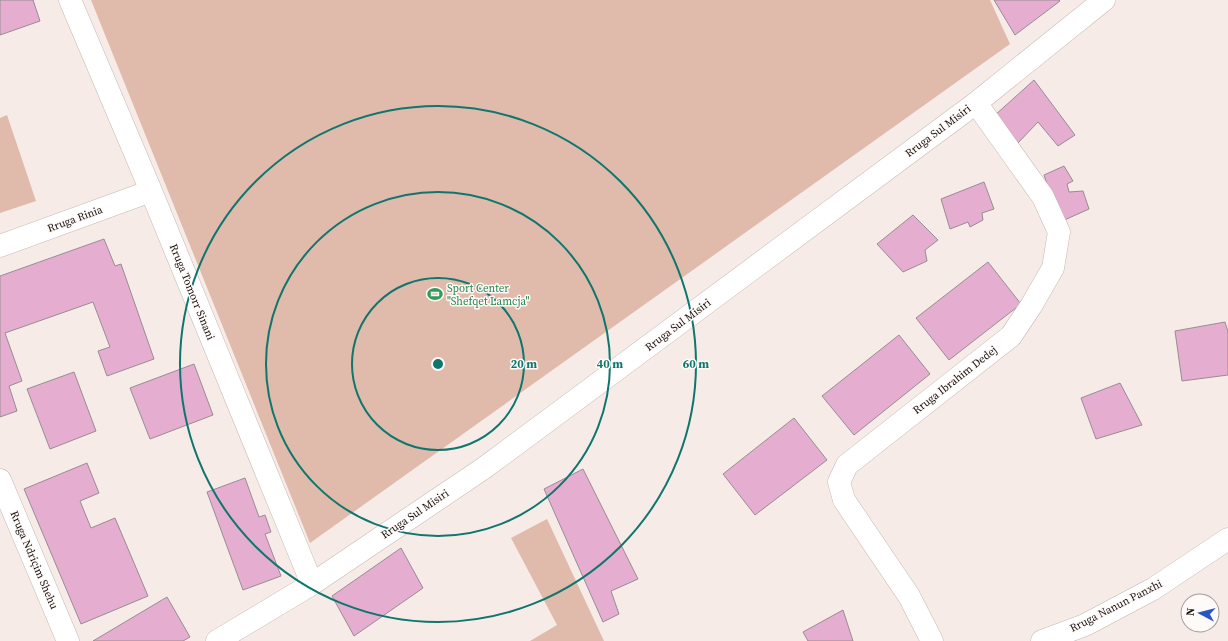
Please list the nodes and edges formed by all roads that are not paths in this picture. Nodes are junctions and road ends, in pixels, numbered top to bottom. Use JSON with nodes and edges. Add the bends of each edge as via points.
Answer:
{"nodes":[{"id":1,"x":70,"y":0,"type":"edge"},
{"id":2,"x":1104,"y":0,"type":"edge"},
{"id":3,"x":976,"y":103,"type":"junction"},
{"id":4,"x":151,"y":192,"type":"junction"},
{"id":5,"x":0,"y":246,"type":"edge"},
{"id":6,"x":0,"y":480,"type":"edge"},
{"id":7,"x":1228,"y":539,"type":"edge"},
{"id":8,"x":312,"y":584,"type":"junction"},
{"id":9,"x":68,"y":641,"type":"edge"},
{"id":10,"x":217,"y":641,"type":"edge"},
{"id":11,"x":932,"y":641,"type":"edge"},
{"id":12,"x":1042,"y":641,"type":"edge"}],
"edges":[{"from":1,"to":4,"type":"street","name":"Rruga Tomorr Sinani"},
{"from":2,"to":3,"type":"street","name":"Rruga Sul Misiri"},
{"from":3,"to":8,"type":"street","name":"Rruga Sul Misiri","via":[[484,468]]},
{"from":3,"to":11,"type":"street","name":"Rruga Ibrahim Dedej","via":[[1043,197],[1059,232],[1053,268],[1011,336],[847,465],[839,482],[844,500],[909,596]]},
{"from":4,"to":5,"type":"street","name":"Rruga Rinia"},
{"from":4,"to":8,"type":"street","name":"Rruga Tomorr Sinani"},
{"from":6,"to":9,"type":"street","name":"Rruga Ndriçim Shehu"},
{"from":7,"to":12,"type":"street","name":"Rruga Nanun Panxhi","via":[[1153,589],[1085,625]]},
{"from":8,"to":10,"type":"street","name":"Rruga Sul Misiri"}]}
